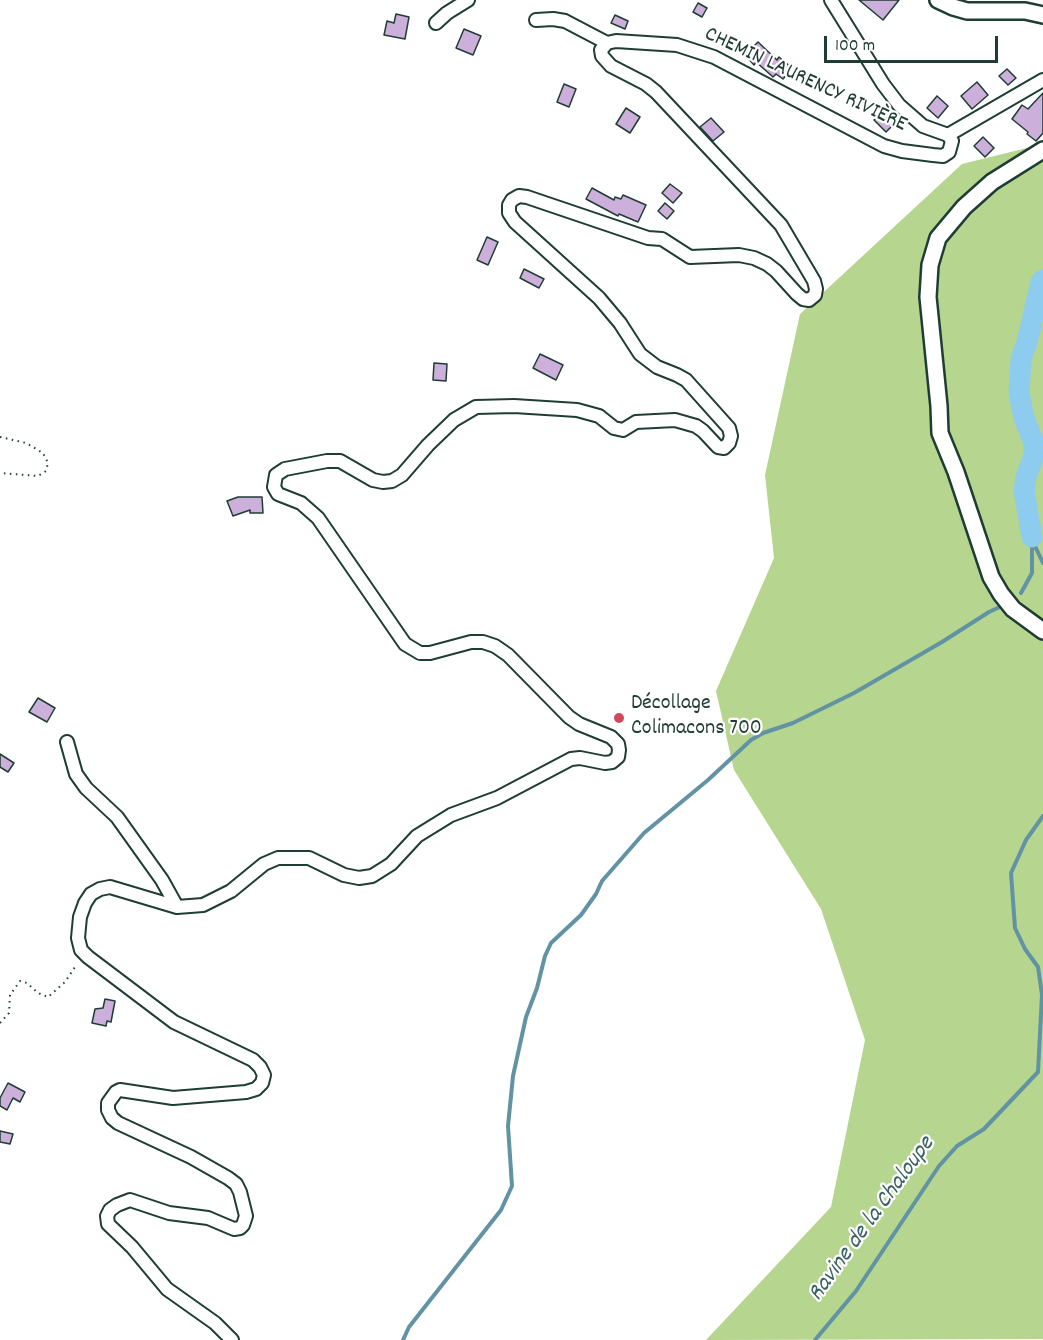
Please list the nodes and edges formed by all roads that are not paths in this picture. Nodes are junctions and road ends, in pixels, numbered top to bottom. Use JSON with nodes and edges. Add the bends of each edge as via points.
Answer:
{"nodes":[{"id":1,"x":468,"y":0,"type":"edge"},
{"id":2,"x":831,"y":0,"type":"edge"},
{"id":3,"x":938,"y":0,"type":"edge"},
{"id":4,"x":1043,"y":15,"type":"edge"},
{"id":5,"x":536,"y":20,"type":"dead end"},
{"id":6,"x":436,"y":23,"type":"dead end"},
{"id":7,"x":607,"y":42,"type":"junction"},
{"id":8,"x":1043,"y":80,"type":"edge"},
{"id":9,"x":948,"y":135,"type":"junction"},
{"id":10,"x":1043,"y":150,"type":"edge"},
{"id":11,"x":1043,"y":631,"type":"edge"},
{"id":12,"x":67,"y":742,"type":"dead end"},
{"id":13,"x":177,"y":908,"type":"junction"},
{"id":14,"x":232,"y":1340,"type":"edge"}],
"edges":[{"from":1,"to":6,"type":"street"},
{"from":2,"to":9,"type":"street","name":"CHEMIN LAURENCY RIVIÈRE","via":[[899,105],[923,126]]},
{"from":3,"to":4,"type":"main road","via":[[966,11],[1025,11]]},
{"from":5,"to":7,"type":"street","via":[[565,21]]},
{"from":7,"to":9,"type":"street","name":"CHEMIN LAURENCY RIVIÈRE","via":[[677,45],[714,57],[894,150],[943,156],[952,147]]},
{"from":7,"to":13,"type":"street","via":[[600,50],[605,60],[656,92],[781,225],[814,281],[815,295],[803,299],[776,271],[754,258],[690,257],[662,239],[648,238],[527,197],[512,200],[509,213],[599,298],[640,354],[686,380],[729,428],[729,443],[718,447],[696,426],[675,420],[636,422],[623,430],[577,410],[476,407],[448,425],[392,481],[373,480],[340,461],[327,461],[285,469],[276,475],[274,487],[278,494],[301,503],[318,518],[405,644],[420,653],[471,642],[495,646],[569,717],[611,737],[618,744],[618,757],[605,763],[571,759],[490,801],[451,815],[417,836],[391,864],[372,876],[344,875],[309,858],[278,858],[216,899]]},
{"from":8,"to":9,"type":"street"},
{"from":10,"to":11,"type":"main road","via":[[992,182],[938,238],[930,265],[928,297],[940,433],[991,577],[1013,609]]},
{"from":12,"to":13,"type":"street","via":[[76,774],[117,817]]},
{"from":13,"to":14,"type":"street","via":[[110,887],[100,889],[91,894],[80,917],[81,950],[174,1022],[253,1060],[261,1067],[262,1083],[246,1092],[173,1098],[120,1090],[108,1103],[108,1110],[118,1123],[191,1156],[228,1178],[240,1192],[246,1216],[243,1225],[234,1229],[208,1218],[170,1213],[130,1200],[110,1210],[108,1224],[167,1289]]}]}
